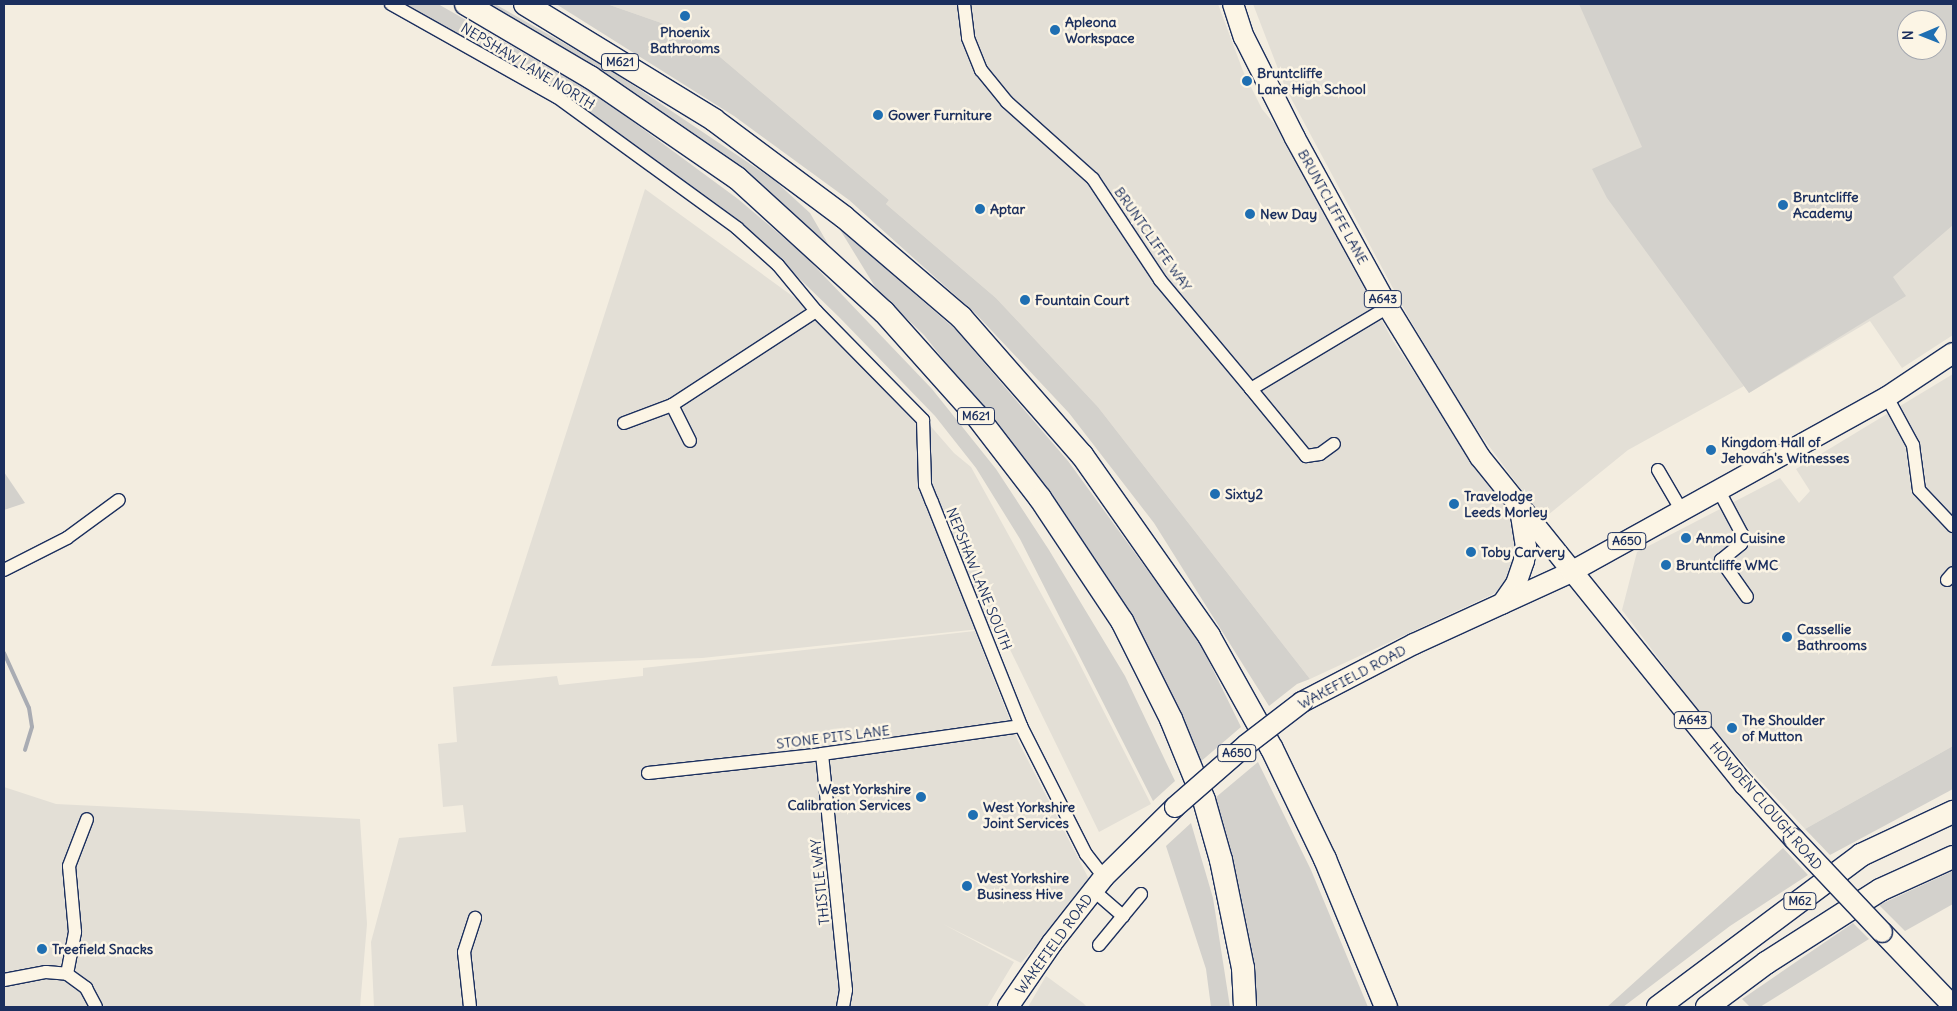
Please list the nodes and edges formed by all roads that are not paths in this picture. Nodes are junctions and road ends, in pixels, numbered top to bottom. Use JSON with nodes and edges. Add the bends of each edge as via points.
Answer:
{"nodes":[{"id":1,"x":391,"y":4,"type":"edge"},
{"id":2,"x":466,"y":4,"type":"edge"},
{"id":3,"x":525,"y":4,"type":"edge"},
{"id":4,"x":964,"y":4,"type":"edge"},
{"id":5,"x":1233,"y":4,"type":"edge"},
{"id":6,"x":694,"y":196,"type":"joint"},
{"id":7,"x":1388,"y":307,"type":"junction"},
{"id":8,"x":816,"y":311,"type":"junction"},
{"id":9,"x":1953,"y":352,"type":"edge"},
{"id":10,"x":1251,"y":389,"type":"junction"},
{"id":11,"x":1887,"y":397,"type":"junction"},
{"id":12,"x":672,"y":404,"type":"junction"},
{"id":13,"x":624,"y":423,"type":"dead end"},
{"id":14,"x":690,"y":442,"type":"dead end"},
{"id":15,"x":1334,"y":444,"type":"dead end"},
{"id":16,"x":1658,"y":470,"type":"dead end"},
{"id":17,"x":1719,"y":491,"type":"junction"},
{"id":18,"x":119,"y":500,"type":"dead end"},
{"id":19,"x":1519,"y":506,"type":"junction"},
{"id":20,"x":1682,"y":511,"type":"junction"},
{"id":21,"x":1953,"y":526,"type":"edge"},
{"id":22,"x":4,"y":570,"type":"edge"},
{"id":23,"x":1571,"y":572,"type":"junction"},
{"id":24,"x":1747,"y":597,"type":"dead end"},
{"id":25,"x":1502,"y":604,"type":"junction"},
{"id":26,"x":1021,"y":726,"type":"junction"},
{"id":27,"x":822,"y":754,"type":"junction"},
{"id":28,"x":648,"y":773,"type":"dead end"},
{"id":29,"x":1953,"y":812,"type":"edge"},
{"id":30,"x":87,"y":819,"type":"dead end"},
{"id":31,"x":1953,"y":857,"type":"edge"},
{"id":32,"x":1099,"y":883,"type":"junction"},
{"id":33,"x":1141,"y":894,"type":"dead end"},
{"id":34,"x":1123,"y":916,"type":"junction"},
{"id":35,"x":475,"y":918,"type":"dead end"},
{"id":36,"x":1099,"y":945,"type":"dead end"},
{"id":37,"x":67,"y":974,"type":"junction"},
{"id":38,"x":4,"y":980,"type":"edge"},
{"id":39,"x":1953,"y":1006,"type":"edge"},
{"id":40,"x":96,"y":1007,"type":"edge"},
{"id":41,"x":470,"y":1007,"type":"edge"},
{"id":42,"x":843,"y":1007,"type":"edge"},
{"id":43,"x":1008,"y":1007,"type":"edge"},
{"id":44,"x":1245,"y":1007,"type":"edge"},
{"id":45,"x":1386,"y":1007,"type":"edge"},
{"id":46,"x":1658,"y":1007,"type":"edge"},
{"id":47,"x":1707,"y":1007,"type":"edge"}],
"edges":[{"from":1,"to":6,"type":"street","name":"NEPSHAW LANE NORTH","via":[[557,97]]},
{"from":2,"to":44,"type":"highway","number":"M621","via":[[590,77],[737,178],[884,312],[976,415],[1040,498],[1122,621],[1171,719],[1204,800],[1221,860],[1243,968]]},
{"from":3,"to":45,"type":"highway","number":"M621","via":[[714,120],[844,217],[961,317],[1082,455],[1209,636],[1272,749],[1325,859]]},
{"from":4,"to":10,"type":"street","name":"BRUNTCLIFFE WAY","via":[[968,38],[981,70],[1007,102],[1093,179],[1160,280]]},
{"from":5,"to":7,"type":"main road","name":"BRUNTCLIFFE LANE","number":"A643","via":[[1244,37],[1286,120]]},
{"from":6,"to":8,"type":"street","name":"NEPSHAW LANE SOUTH","via":[[778,265]]},
{"from":7,"to":10,"type":"street"},
{"from":7,"to":19,"type":"main road","name":"BRUNTCLIFFE LANE","number":"A643","via":[[1480,457]]},
{"from":8,"to":12,"type":"street"},
{"from":8,"to":26,"type":"street","name":"NEPSHAW LANE SOUTH","via":[[923,420],[925,485]]},
{"from":9,"to":11,"type":"main road","number":"A650"},
{"from":10,"to":15,"type":"street","name":"BRUNTCLIFFE WAY","via":[[1306,456],[1320,454]]},
{"from":11,"to":17,"type":"main road","number":"A650"},
{"from":11,"to":21,"type":"street","via":[[1913,445],[1919,490]]},
{"from":12,"to":13,"type":"street"},
{"from":12,"to":14,"type":"street"},
{"from":16,"to":20,"type":"street"},
{"from":17,"to":20,"type":"main road","number":"A650"},
{"from":17,"to":24,"type":"street","via":[[1742,534],[1741,544],[1721,560]]},
{"from":18,"to":22,"type":"street","via":[[67,538]]},
{"from":19,"to":23,"type":"main road","name":"BRUNTCLIFFE LANE","number":"A643"},
{"from":19,"to":25,"type":"main road","via":[[1526,547],[1524,561],[1516,584]]},
{"from":20,"to":23,"type":"main road","number":"A650"},
{"from":23,"to":25,"type":"main road","name":"WAKEFIELD ROAD","number":"A650"},
{"from":23,"to":39,"type":"main road","name":"HOWDEN CLOUGH ROAD","number":"A643","bridge":true,"via":[[1745,785]]},
{"from":25,"to":32,"type":"main road","name":"WAKEFIELD ROAD","number":"A650","bridge":true,"via":[[1414,644],[1302,702],[1210,774]]},
{"from":26,"to":27,"type":"street","name":"STONE PITS LANE"},
{"from":26,"to":32,"type":"street","name":"NEPSHAW LANE SOUTH"},
{"from":27,"to":28,"type":"street","name":"STONE PITS LANE"},
{"from":27,"to":42,"type":"street","name":"THISTLE WAY","via":[[846,990]]},
{"from":29,"to":46,"type":"highway","number":"M62","via":[[1861,855]]},
{"from":30,"to":37,"type":"street","via":[[69,866],[75,932]]},
{"from":31,"to":47,"type":"highway","number":"M62","via":[[1880,890],[1766,963]]},
{"from":32,"to":34,"type":"street","name":"NEPSHAW LANE SOUTH"},
{"from":32,"to":43,"type":"main road","name":"WAKEFIELD ROAD","number":"A650"},
{"from":33,"to":34,"type":"street"},
{"from":34,"to":36,"type":"street"},
{"from":35,"to":41,"type":"street","via":[[464,952]]},
{"from":37,"to":38,"type":"street","via":[[46,972]]},
{"from":37,"to":40,"type":"street","via":[[86,988]]}]}
